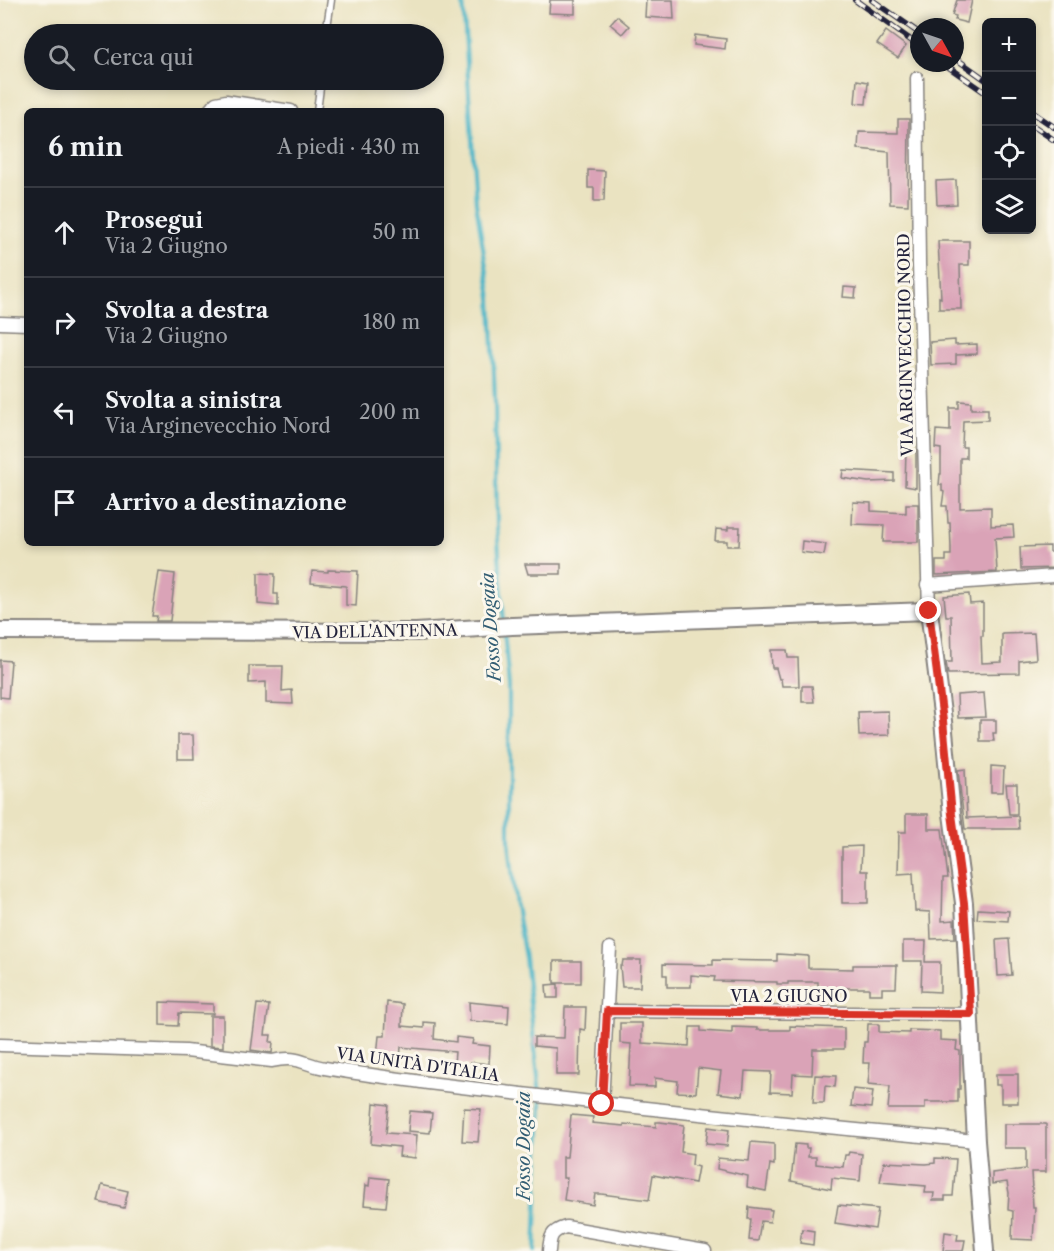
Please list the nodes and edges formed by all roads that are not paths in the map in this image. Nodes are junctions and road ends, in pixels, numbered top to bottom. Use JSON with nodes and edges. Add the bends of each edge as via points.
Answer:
{"nodes":[{"id":1,"x":331,"y":0,"type":"edge"},
{"id":2,"x":327,"y":24,"type":"edge"},
{"id":3,"x":917,"y":78,"type":"dead end"},
{"id":4,"x":320,"y":90,"type":"edge"},
{"id":5,"x":212,"y":108,"type":"edge"},
{"id":6,"x":272,"y":108,"type":"edge"},
{"id":7,"x":317,"y":108,"type":"edge"},
{"id":8,"x":0,"y":323,"type":"edge"},
{"id":9,"x":24,"y":324,"type":"edge"},
{"id":10,"x":1054,"y":576,"type":"edge"},
{"id":11,"x":927,"y":585,"type":"junction"},
{"id":12,"x":929,"y":611,"type":"junction"},
{"id":13,"x":0,"y":631,"type":"edge"},
{"id":14,"x":610,"y":948,"type":"dead end"},
{"id":15,"x":607,"y":1011,"type":"junction"},
{"id":16,"x":971,"y":1014,"type":"junction"},
{"id":17,"x":0,"y":1045,"type":"edge"},
{"id":18,"x":602,"y":1104,"type":"junction"},
{"id":19,"x":976,"y":1141,"type":"junction"},
{"id":20,"x":549,"y":1251,"type":"edge"},
{"id":21,"x":705,"y":1251,"type":"edge"},
{"id":22,"x":984,"y":1251,"type":"edge"}],
"edges":[{"from":1,"to":2,"type":"lane"},
{"from":3,"to":11,"type":"street","name":"VIA ARGINVECCHIO NORD"},
{"from":4,"to":7,"type":"lane"},
{"from":5,"to":6,"type":"street","via":[[226,101]]},
{"from":8,"to":9,"type":"street"},
{"from":10,"to":11,"type":"street"},
{"from":11,"to":12,"type":"street","name":"VIA ARGINVECCHIO NORD"},
{"from":12,"to":13,"type":"street","name":"VIA DELL'ANTENNA","via":[[416,632]]},
{"from":12,"to":16,"type":"street","via":[[964,903]]},
{"from":14,"to":15,"type":"street"},
{"from":15,"to":16,"type":"street","name":"VIA 2 GIUGNO"},
{"from":15,"to":18,"type":"street"},
{"from":16,"to":19,"type":"street"},
{"from":17,"to":18,"type":"street","name":"VIA UNITÀ D'ITALIA","via":[[186,1051],[272,1061],[286,1058],[372,1076]]},
{"from":18,"to":19,"type":"street","name":"VIA UNITÀ D'ITALIA"},
{"from":19,"to":22,"type":"street"},
{"from":20,"to":21,"type":"street","via":[[550,1237],[557,1229],[566,1227]]}]}
